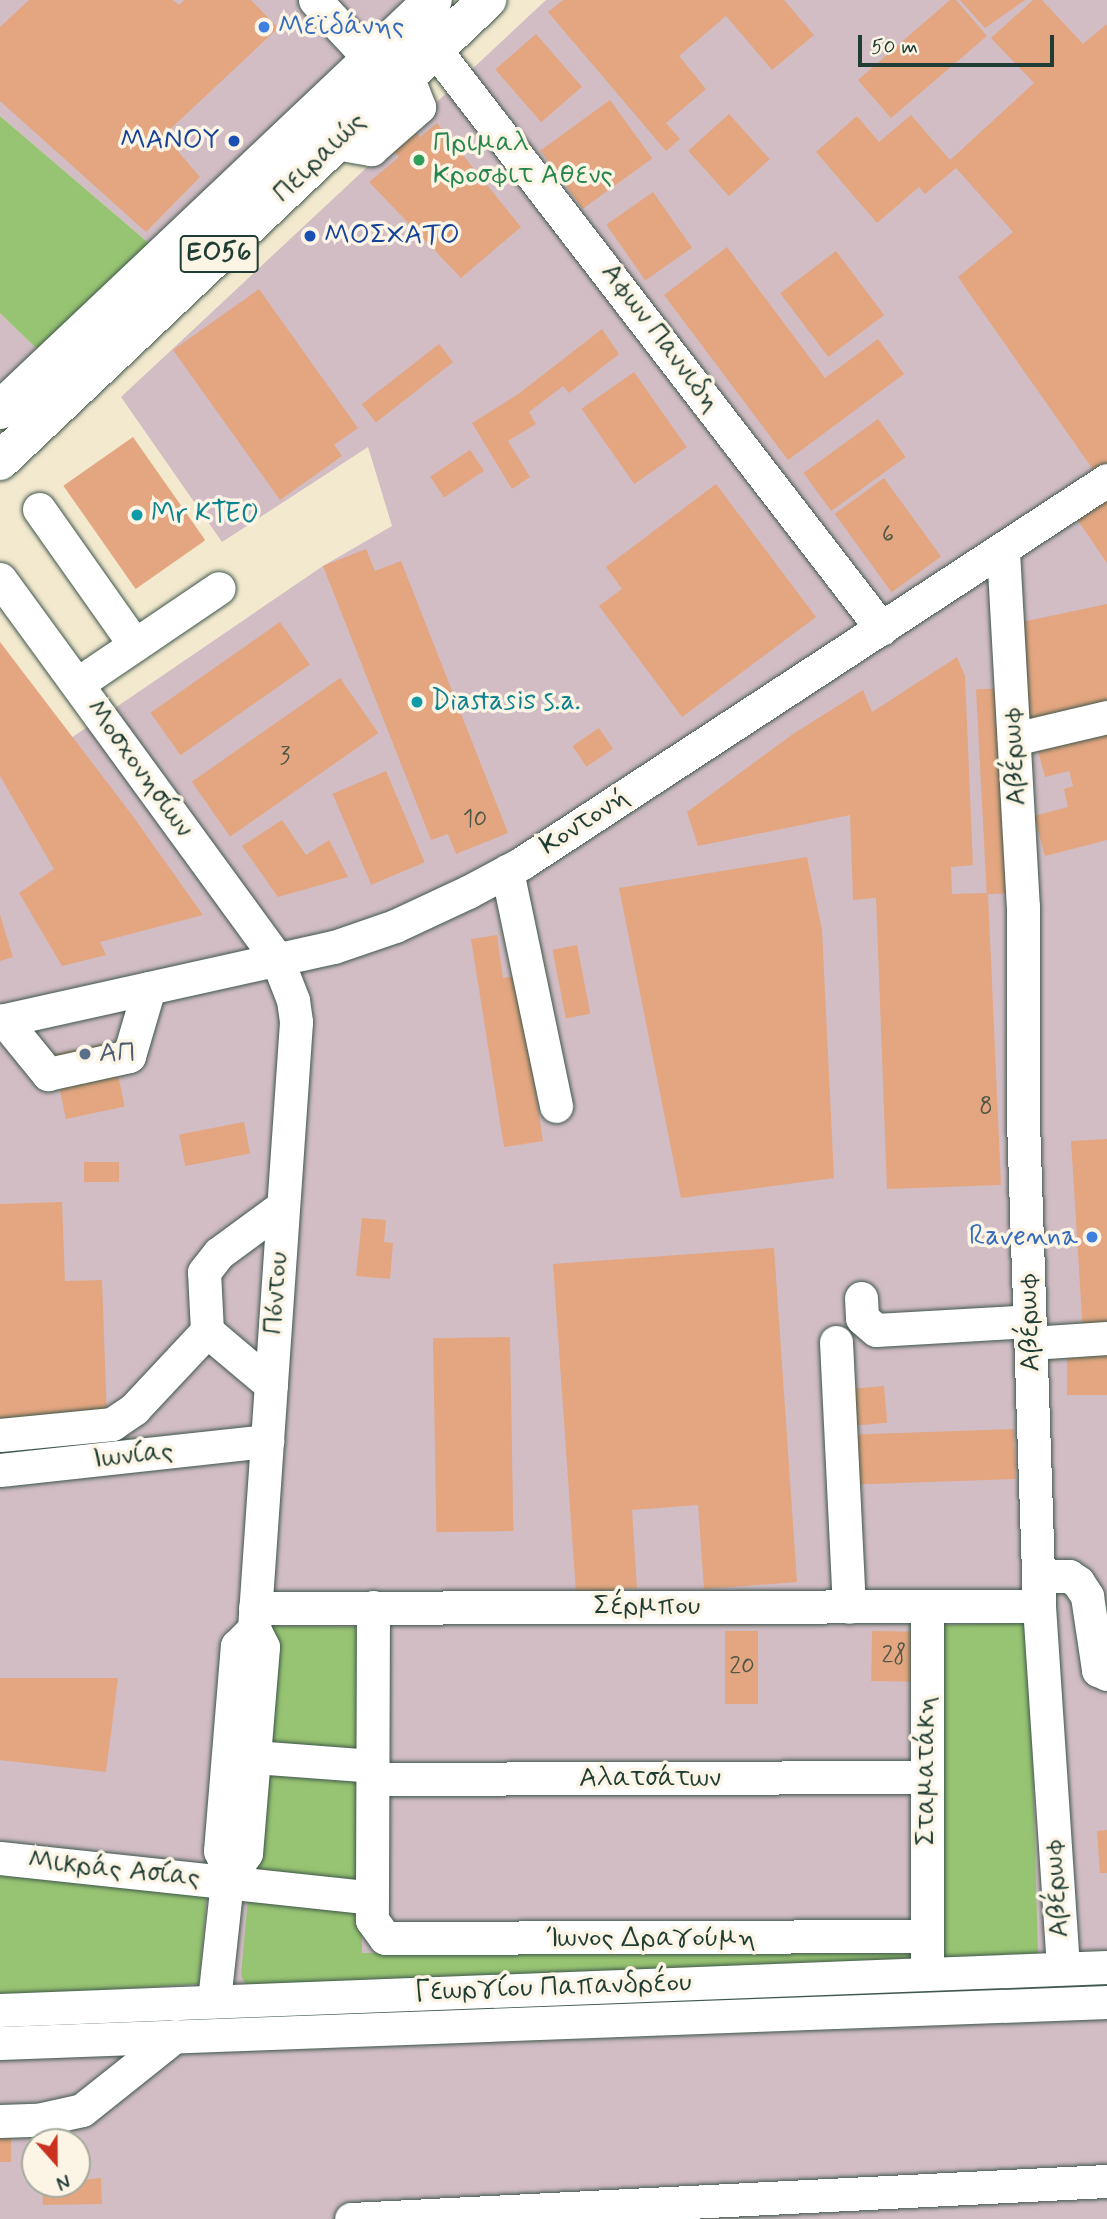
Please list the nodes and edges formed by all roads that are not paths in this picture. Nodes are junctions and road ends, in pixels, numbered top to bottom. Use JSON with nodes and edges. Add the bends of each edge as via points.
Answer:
{"nodes":[{"id":1,"x":315,"y":0,"type":"edge"},
{"id":2,"x":487,"y":0,"type":"edge"},
{"id":3,"x":427,"y":22,"type":"edge"},
{"id":4,"x":370,"y":59,"type":"junction"},
{"id":5,"x":0,"y":410,"type":"edge"},
{"id":6,"x":0,"y":461,"type":"edge"},
{"id":7,"x":1107,"y":480,"type":"edge"},
{"id":8,"x":39,"y":509,"type":"dead end"},
{"id":9,"x":1003,"y":551,"type":"junction"},
{"id":10,"x":0,"y":579,"type":"edge"},
{"id":11,"x":219,"y":588,"type":"dead end"},
{"id":12,"x":882,"y":629,"type":"junction"},
{"id":13,"x":135,"y":645,"type":"junction"},
{"id":14,"x":77,"y":684,"type":"junction"},
{"id":15,"x":1107,"y":717,"type":"edge"},
{"id":16,"x":1014,"y":739,"type":"junction"},
{"id":17,"x":507,"y":871,"type":"junction"},
{"id":18,"x":277,"y":960,"type":"junction"},
{"id":19,"x":149,"y":988,"type":"junction"},
{"id":20,"x":2,"y":1020,"type":"edge"},
{"id":21,"x":556,"y":1106,"type":"dead end"},
{"id":22,"x":283,"y":1206,"type":"junction"},
{"id":23,"x":862,"y":1298,"type":"dead end"},
{"id":24,"x":207,"y":1331,"type":"junction"},
{"id":25,"x":1030,"y":1332,"type":"junction"},
{"id":26,"x":1107,"y":1338,"type":"edge"},
{"id":27,"x":836,"y":1342,"type":"dead end"},
{"id":28,"x":271,"y":1385,"type":"junction"},
{"id":29,"x":0,"y":1435,"type":"edge"},
{"id":30,"x":267,"y":1441,"type":"junction"},
{"id":31,"x":0,"y":1470,"type":"edge"},
{"id":32,"x":1039,"y":1591,"type":"junction"},
{"id":33,"x":849,"y":1606,"type":"junction"},
{"id":34,"x":927,"y":1606,"type":"junction"},
{"id":35,"x":373,"y":1607,"type":"junction"},
{"id":36,"x":255,"y":1618,"type":"junction"},
{"id":37,"x":1107,"y":1674,"type":"edge"},
{"id":38,"x":254,"y":1757,"type":"junction"},
{"id":39,"x":373,"y":1772,"type":"junction"},
{"id":40,"x":927,"y":1777,"type":"junction"},
{"id":41,"x":0,"y":1858,"type":"edge"},
{"id":42,"x":228,"y":1876,"type":"junction"},
{"id":43,"x":372,"y":1898,"type":"junction"},
{"id":44,"x":927,"y":1936,"type":"junction"},
{"id":45,"x":1063,"y":1967,"type":"junction"},
{"id":46,"x":1107,"y":1967,"type":"edge"},
{"id":47,"x":927,"y":1973,"type":"junction"},
{"id":48,"x":214,"y":2001,"type":"junction"},
{"id":49,"x":1107,"y":2002,"type":"edge"},
{"id":50,"x":0,"y":2010,"type":"edge"},
{"id":51,"x":175,"y":2036,"type":"junction"},
{"id":52,"x":0,"y":2043,"type":"edge"},
{"id":53,"x":0,"y":2121,"type":"edge"},
{"id":54,"x":1107,"y":2181,"type":"edge"},
{"id":55,"x":903,"y":2205,"type":"edge"},
{"id":56,"x":692,"y":2210,"type":"edge"},
{"id":57,"x":497,"y":2215,"type":"edge"},
{"id":58,"x":352,"y":2219,"type":"edge"}],
"edges":[{"from":1,"to":4,"type":"street"},
{"from":2,"to":3,"type":"main road","name":"Πειραιώς","number":"ΕΟ56"},
{"from":3,"to":4,"type":"main road","name":"Πειραιώς","number":"ΕΟ56"},
{"from":3,"to":6,"type":"main road","name":"Πειραιώς","number":"ΕΟ56","via":[[407,75]]},
{"from":3,"to":12,"type":"street","name":"Αφων Παννιδη"},
{"from":4,"to":5,"type":"main road","name":"Πειραιώς","number":"ΕΟ56"},
{"from":7,"to":9,"type":"street","name":"Κοντονή"},
{"from":8,"to":13,"type":"street"},
{"from":9,"to":12,"type":"street","name":"Κοντονή"},
{"from":9,"to":16,"type":"street","name":"Αβέρωφ"},
{"from":10,"to":14,"type":"street","name":"Μοσχονησίων"},
{"from":11,"to":13,"type":"street"},
{"from":12,"to":17,"type":"street","name":"Κοντονή"},
{"from":13,"to":14,"type":"street"},
{"from":14,"to":18,"type":"street","name":"Μοσχονησίων"},
{"from":15,"to":16,"type":"street"},
{"from":16,"to":25,"type":"street","name":"Αβέρωφ","via":[[1023,906]]},
{"from":17,"to":18,"type":"street","name":"Κοντονή","via":[[396,926]]},
{"from":17,"to":21,"type":"street"},
{"from":18,"to":19,"type":"street","name":"Κοντονή"},
{"from":18,"to":22,"type":"street","name":"Πόντου","via":[[293,1000],[296,1023]]},
{"from":19,"to":20,"type":"street","name":"Κοντονή"},
{"from":19,"to":20,"type":"street","via":[[129,1056],[48,1074]]},
{"from":22,"to":24,"type":"street","via":[[211,1261],[204,1272]]},
{"from":22,"to":28,"type":"street","name":"Πόντου"},
{"from":23,"to":25,"type":"street","via":[[865,1325],[876,1330]]},
{"from":24,"to":28,"type":"street"},
{"from":24,"to":29,"type":"street","via":[[134,1409],[112,1424]]},
{"from":25,"to":26,"type":"street"},
{"from":25,"to":32,"type":"street","name":"Αβέρωφ"},
{"from":27,"to":33,"type":"street"},
{"from":28,"to":30,"type":"street","name":"Πόντου"},
{"from":30,"to":31,"type":"street","name":"Ιωνίας"},
{"from":30,"to":36,"type":"street","name":"Πόντου"},
{"from":32,"to":34,"type":"street","name":"Σέρμπου"},
{"from":32,"to":37,"type":"street","name":"Σέρμπου","via":[[1069,1576],[1078,1582],[1087,1596],[1098,1670]]},
{"from":32,"to":45,"type":"street","name":"Αβέρωφ"},
{"from":33,"to":34,"type":"street","name":"Σέρμπου"},
{"from":33,"to":35,"type":"street","name":"Σέρμπου"},
{"from":34,"to":40,"type":"street","name":"Σταματάκη"},
{"from":35,"to":36,"type":"street","name":"Σέρμπου"},
{"from":35,"to":39,"type":"street"},
{"from":36,"to":38,"type":"street","name":"Πόντου","via":[[263,1647]]},
{"from":36,"to":42,"type":"street","name":"Πόντου","via":[[237,1646],[220,1851]]},
{"from":38,"to":39,"type":"street","name":"Αλατσάτων"},
{"from":38,"to":42,"type":"street","name":"Πόντου","via":[[246,1853]]},
{"from":39,"to":40,"type":"street","name":"Αλατσάτων"},
{"from":39,"to":43,"type":"street"},
{"from":40,"to":44,"type":"street","name":"Σταματάκη"},
{"from":41,"to":42,"type":"street","name":"Μικράς Ασίας"},
{"from":42,"to":43,"type":"street","name":"Μικράς Ασίας"},
{"from":42,"to":48,"type":"street","name":"Πόντου"},
{"from":43,"to":44,"type":"street","name":"Ίωνος Δραγούμη","via":[[372,1920],[378,1933],[395,1941]]},
{"from":44,"to":47,"type":"street","name":"Σταματάκη"},
{"from":45,"to":46,"type":"street","name":"Γεωργίου Παπανδρέου"},
{"from":45,"to":47,"type":"street","name":"Γεωργίου Παπανδρέου"},
{"from":47,"to":48,"type":"street","name":"Γεωργίου Παπανδρέου"},
{"from":48,"to":50,"type":"street","name":"Γεωργίου Παπανδρέου"},
{"from":49,"to":51,"type":"street","name":"Γεωργίου Παπανδρέου"},
{"from":51,"to":52,"type":"street","name":"Γεωργίου Παπανδρέου"},
{"from":51,"to":53,"type":"street","via":[[82,2110],[37,2120]]},
{"from":54,"to":55,"type":"street"},
{"from":55,"to":56,"type":"street"},
{"from":56,"to":57,"type":"street"},
{"from":57,"to":58,"type":"street"}]}
